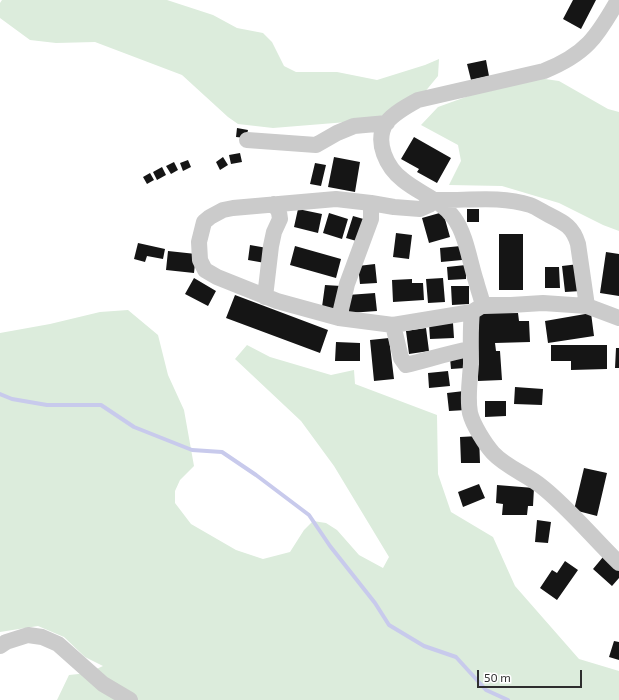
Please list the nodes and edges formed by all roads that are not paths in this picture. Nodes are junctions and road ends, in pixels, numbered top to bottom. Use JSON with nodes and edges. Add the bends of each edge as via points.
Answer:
{"nodes":[{"id":1,"x":618,"y":0,"type":"edge"},
{"id":2,"x":387,"y":123,"type":"junction"},
{"id":3,"x":247,"y":140,"type":"dead end"},
{"id":4,"x":435,"y":200,"type":"junction"},
{"id":5,"x":371,"y":202,"type":"junction"},
{"id":6,"x":274,"y":204,"type":"junction"},
{"id":7,"x":265,"y":297,"type":"junction"},
{"id":8,"x":587,"y":306,"type":"junction"},
{"id":9,"x":478,"y":309,"type":"junction"},
{"id":10,"x":339,"y":318,"type":"junction"},
{"id":11,"x":619,"y":318,"type":"edge"},
{"id":12,"x":393,"y":325,"type":"junction"},
{"id":13,"x":470,"y":349,"type":"junction"},
{"id":14,"x":619,"y":563,"type":"edge"},
{"id":15,"x":0,"y":646,"type":"edge"},
{"id":16,"x":130,"y":700,"type":"edge"}],
"edges":[{"from":1,"to":2,"type":"street","via":[[586,48],[563,64],[544,71],[418,100],[402,108]]},
{"from":2,"to":3,"type":"street","via":[[354,126],[316,145]]},
{"from":2,"to":4,"type":"street","via":[[382,133],[382,147],[392,169],[402,180]]},
{"from":4,"to":5,"type":"street","via":[[420,209]]},
{"from":4,"to":8,"type":"street","via":[[505,199],[531,205],[563,222],[572,229],[578,244]]},
{"from":4,"to":9,"type":"street","via":[[454,219],[466,245],[476,284]]},
{"from":5,"to":6,"type":"street","via":[[336,198]]},
{"from":5,"to":10,"type":"street","via":[[371,219],[347,284]]},
{"from":6,"to":7,"type":"street","via":[[280,219],[271,246]]},
{"from":6,"to":7,"type":"street","via":[[233,208],[210,216],[204,222],[199,242],[200,260],[205,270]]},
{"from":7,"to":10,"type":"street"},
{"from":8,"to":9,"type":"street","via":[[543,303]]},
{"from":8,"to":11,"type":"street"},
{"from":9,"to":12,"type":"street"},
{"from":9,"to":13,"type":"street","via":[[470,330]]},
{"from":10,"to":12,"type":"street"},
{"from":12,"to":13,"type":"street","via":[[401,358],[406,365]]},
{"from":13,"to":14,"type":"street","via":[[470,414],[484,440],[494,454],[540,485],[564,506]]},
{"from":15,"to":16,"type":"street","via":[[28,634],[42,637],[58,644],[103,684]]}]}
